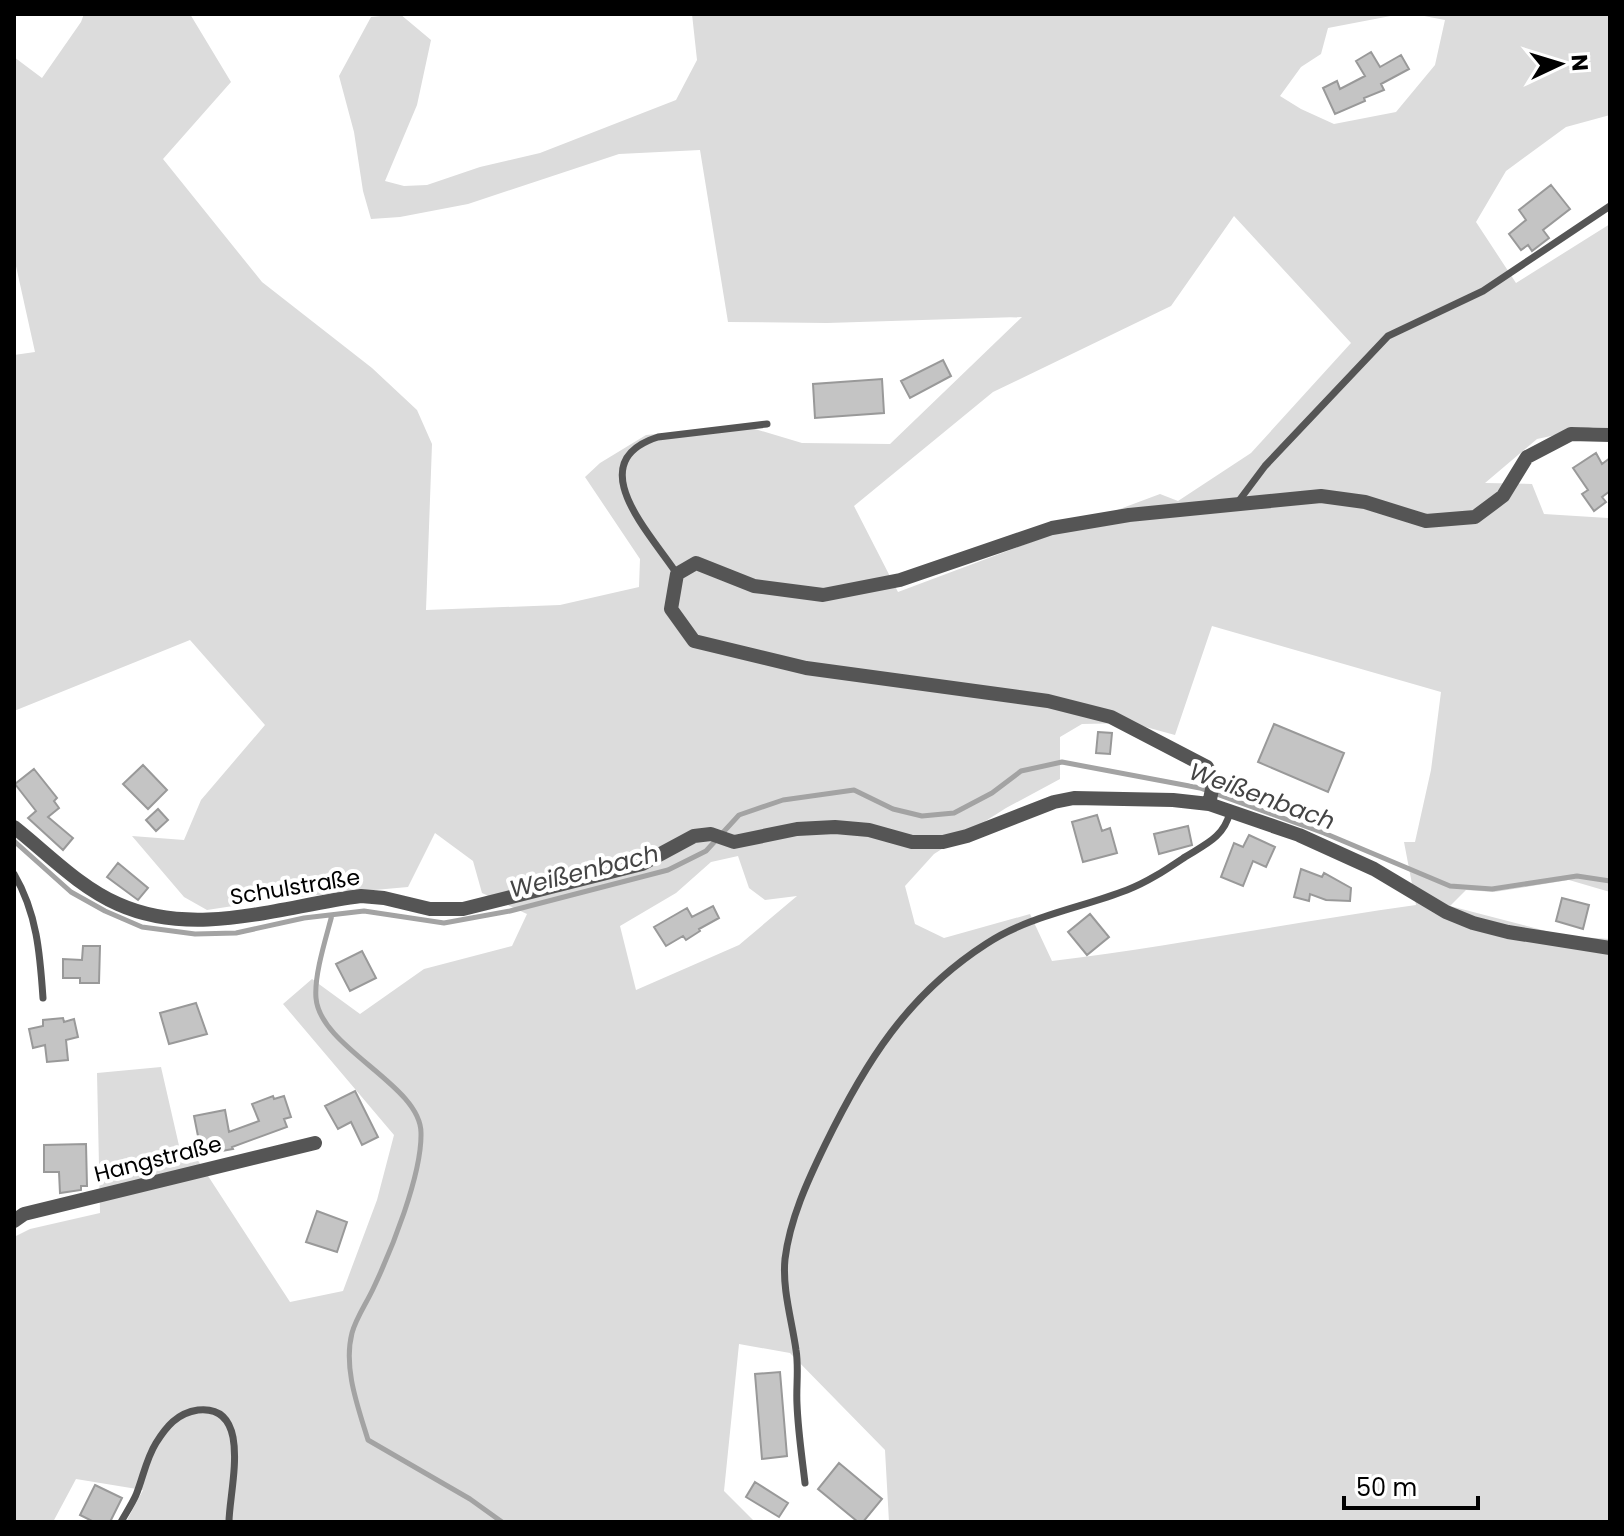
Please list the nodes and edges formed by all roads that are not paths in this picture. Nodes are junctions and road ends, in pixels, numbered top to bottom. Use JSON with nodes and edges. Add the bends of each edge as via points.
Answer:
{"nodes":[{"id":1,"x":1610,"y":206,"type":"edge"},
{"id":2,"x":767,"y":424,"type":"dead end"},
{"id":3,"x":1610,"y":435,"type":"edge"},
{"id":4,"x":1238,"y":502,"type":"junction"},
{"id":5,"x":677,"y":574,"type":"junction"},
{"id":6,"x":1210,"y":801,"type":"junction"},
{"id":7,"x":1230,"y":812,"type":"junction"},
{"id":8,"x":14,"y":827,"type":"edge"},
{"id":9,"x":14,"y":874,"type":"edge"},
{"id":10,"x":1610,"y":948,"type":"edge"},
{"id":11,"x":43,"y":998,"type":"dead end"},
{"id":12,"x":315,"y":1143,"type":"dead end"},
{"id":13,"x":14,"y":1221,"type":"edge"},
{"id":14,"x":805,"y":1483,"type":"dead end"},
{"id":15,"x":121,"y":1522,"type":"edge"},
{"id":16,"x":229,"y":1522,"type":"edge"}],
"edges":[{"from":1,"to":4,"type":"lane","via":[[1483,291],[1388,336],[1265,466]]},
{"from":2,"to":5,"type":"lane","via":[[658,437],[632,449],[624,460],[620,478],[629,502]]},
{"from":3,"to":4,"type":"street","via":[[1571,434],[1527,457],[1503,496],[1475,517],[1426,521],[1365,502],[1321,496]]},
{"from":4,"to":5,"type":"street","via":[[1052,528],[900,580],[823,595],[754,586],[696,563]]},
{"from":5,"to":6,"type":"street","via":[[671,609],[694,641],[806,668],[1048,701],[1111,717],[1207,767],[1214,780]]},
{"from":6,"to":7,"type":"street","name":"Schulstraße"},
{"from":6,"to":8,"type":"street","name":"Schulstraße","via":[[1074,798],[943,842],[912,842],[835,827],[734,842],[711,834],[694,836],[642,864],[463,909],[430,909],[361,896],[226,920],[181,921],[117,904],[86,886]]},
{"from":7,"to":10,"type":"street","name":"Schulstraße","via":[[1299,835],[1374,869],[1473,923]]},
{"from":7,"to":14,"type":"lane","via":[[1219,836],[1151,879],[1020,926],[986,944],[934,985],[887,1035],[848,1097],[791,1225],[785,1263]]},
{"from":9,"to":11,"type":"lane","via":[[39,942]]},
{"from":12,"to":13,"type":"street","name":"Hangstraße","via":[[24,1214]]},
{"from":15,"to":16,"type":"lane","via":[[153,1447],[170,1423],[199,1410],[225,1419],[234,1435]]}]}
